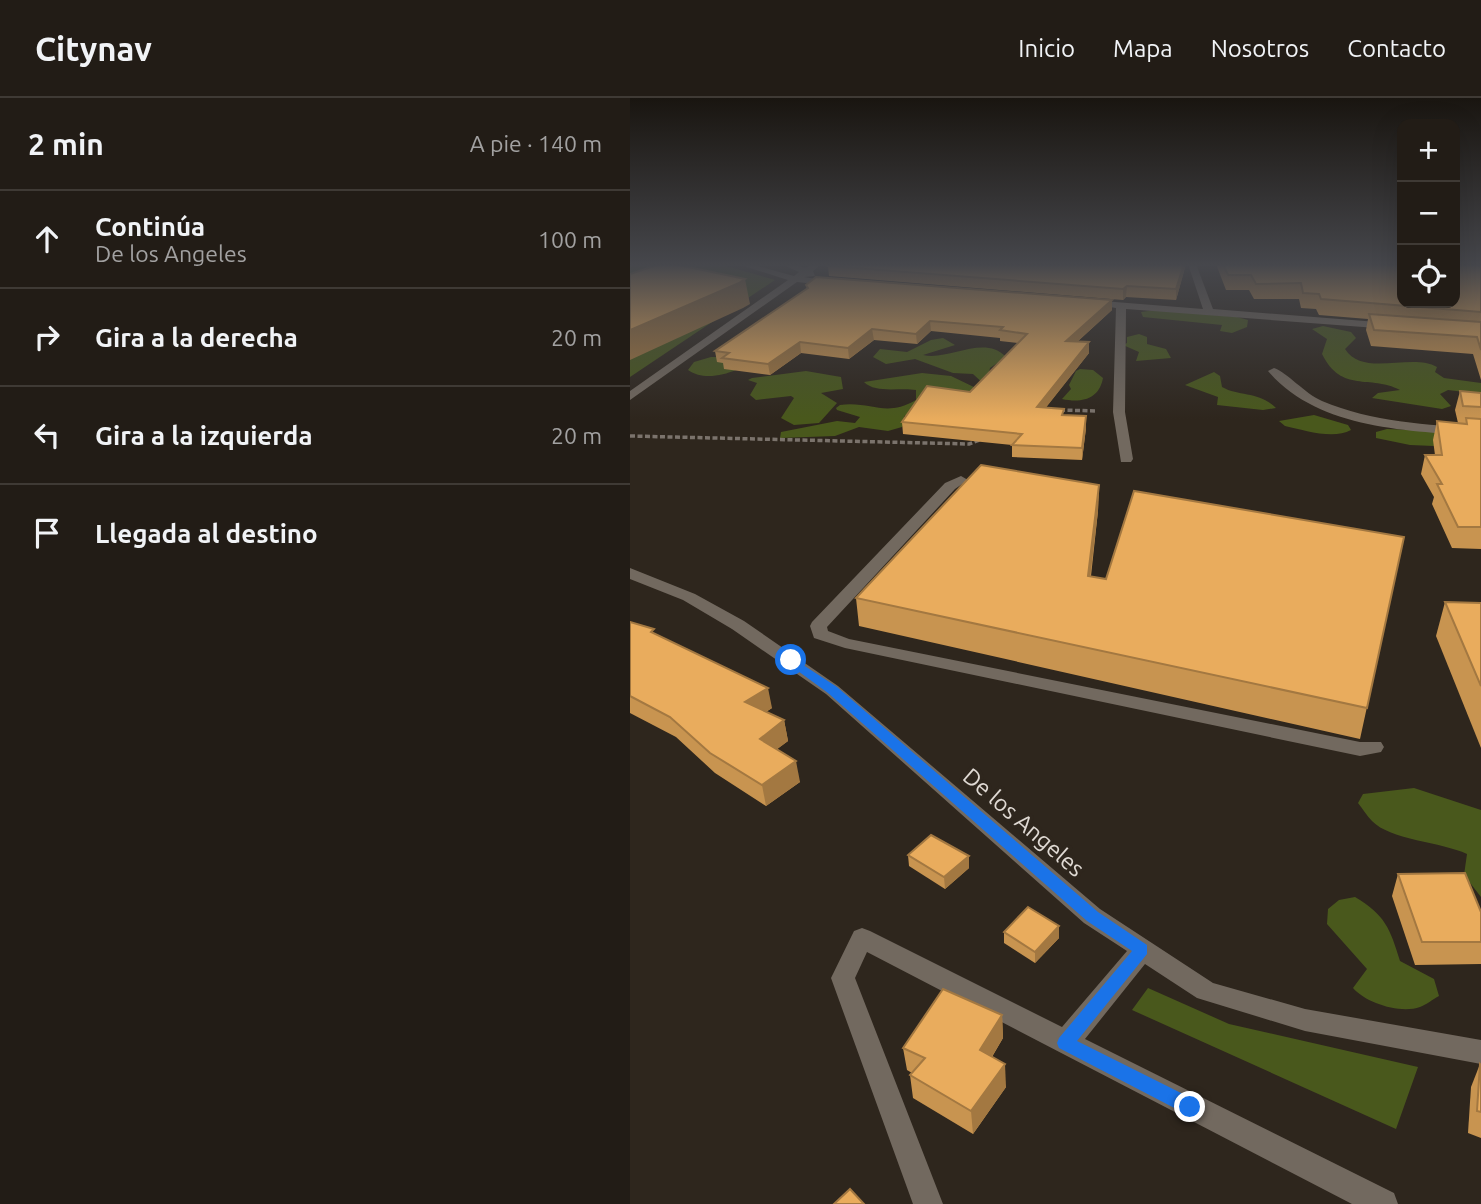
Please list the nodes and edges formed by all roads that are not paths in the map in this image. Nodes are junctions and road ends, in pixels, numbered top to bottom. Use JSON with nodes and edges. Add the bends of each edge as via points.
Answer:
{"nodes":[{"id":1,"x":743,"y":316,"type":"edge"},
{"id":2,"x":1121,"y":316,"type":"edge"},
{"id":3,"x":1255,"y":316,"type":"edge"},
{"id":4,"x":1399,"y":327,"type":"edge"},
{"id":5,"x":1274,"y":371,"type":"dead end"},
{"id":6,"x":630,"y":396,"type":"edge"},
{"id":7,"x":1481,"y":432,"type":"edge"},
{"id":8,"x":1126,"y":459,"type":"dead end"},
{"id":9,"x":961,"y":480,"type":"dead end"},
{"id":10,"x":630,"y":573,"type":"edge"},
{"id":11,"x":1374,"y":747,"type":"dead end"},
{"id":12,"x":1142,"y":950,"type":"junction"},
{"id":13,"x":1065,"y":1043,"type":"junction"},
{"id":14,"x":1481,"y":1052,"type":"edge"},
{"id":15,"x":928,"y":1204,"type":"edge"},
{"id":16,"x":1383,"y":1204,"type":"edge"}],
"edges":[{"from":1,"to":6,"type":"street"},
{"from":2,"to":8,"type":"street","via":[[1119,411]]},
{"from":3,"to":4,"type":"street"},
{"from":5,"to":7,"type":"street","via":[[1286,387],[1349,416],[1394,426]]},
{"from":9,"to":11,"type":"street","via":[[950,486],[818,626],[820,634],[845,643],[1360,750]]},
{"from":10,"to":12,"type":"street","name":"De los Angeles","via":[[660,583],[729,619],[832,690],[1092,916]]},
{"from":12,"to":13,"type":"street"},
{"from":12,"to":14,"type":"street","name":"De los Angeles","via":[[1206,992],[1305,1020]]},
{"from":13,"to":15,"type":"street","via":[[862,938],[843,978]]},
{"from":13,"to":16,"type":"street"}]}
